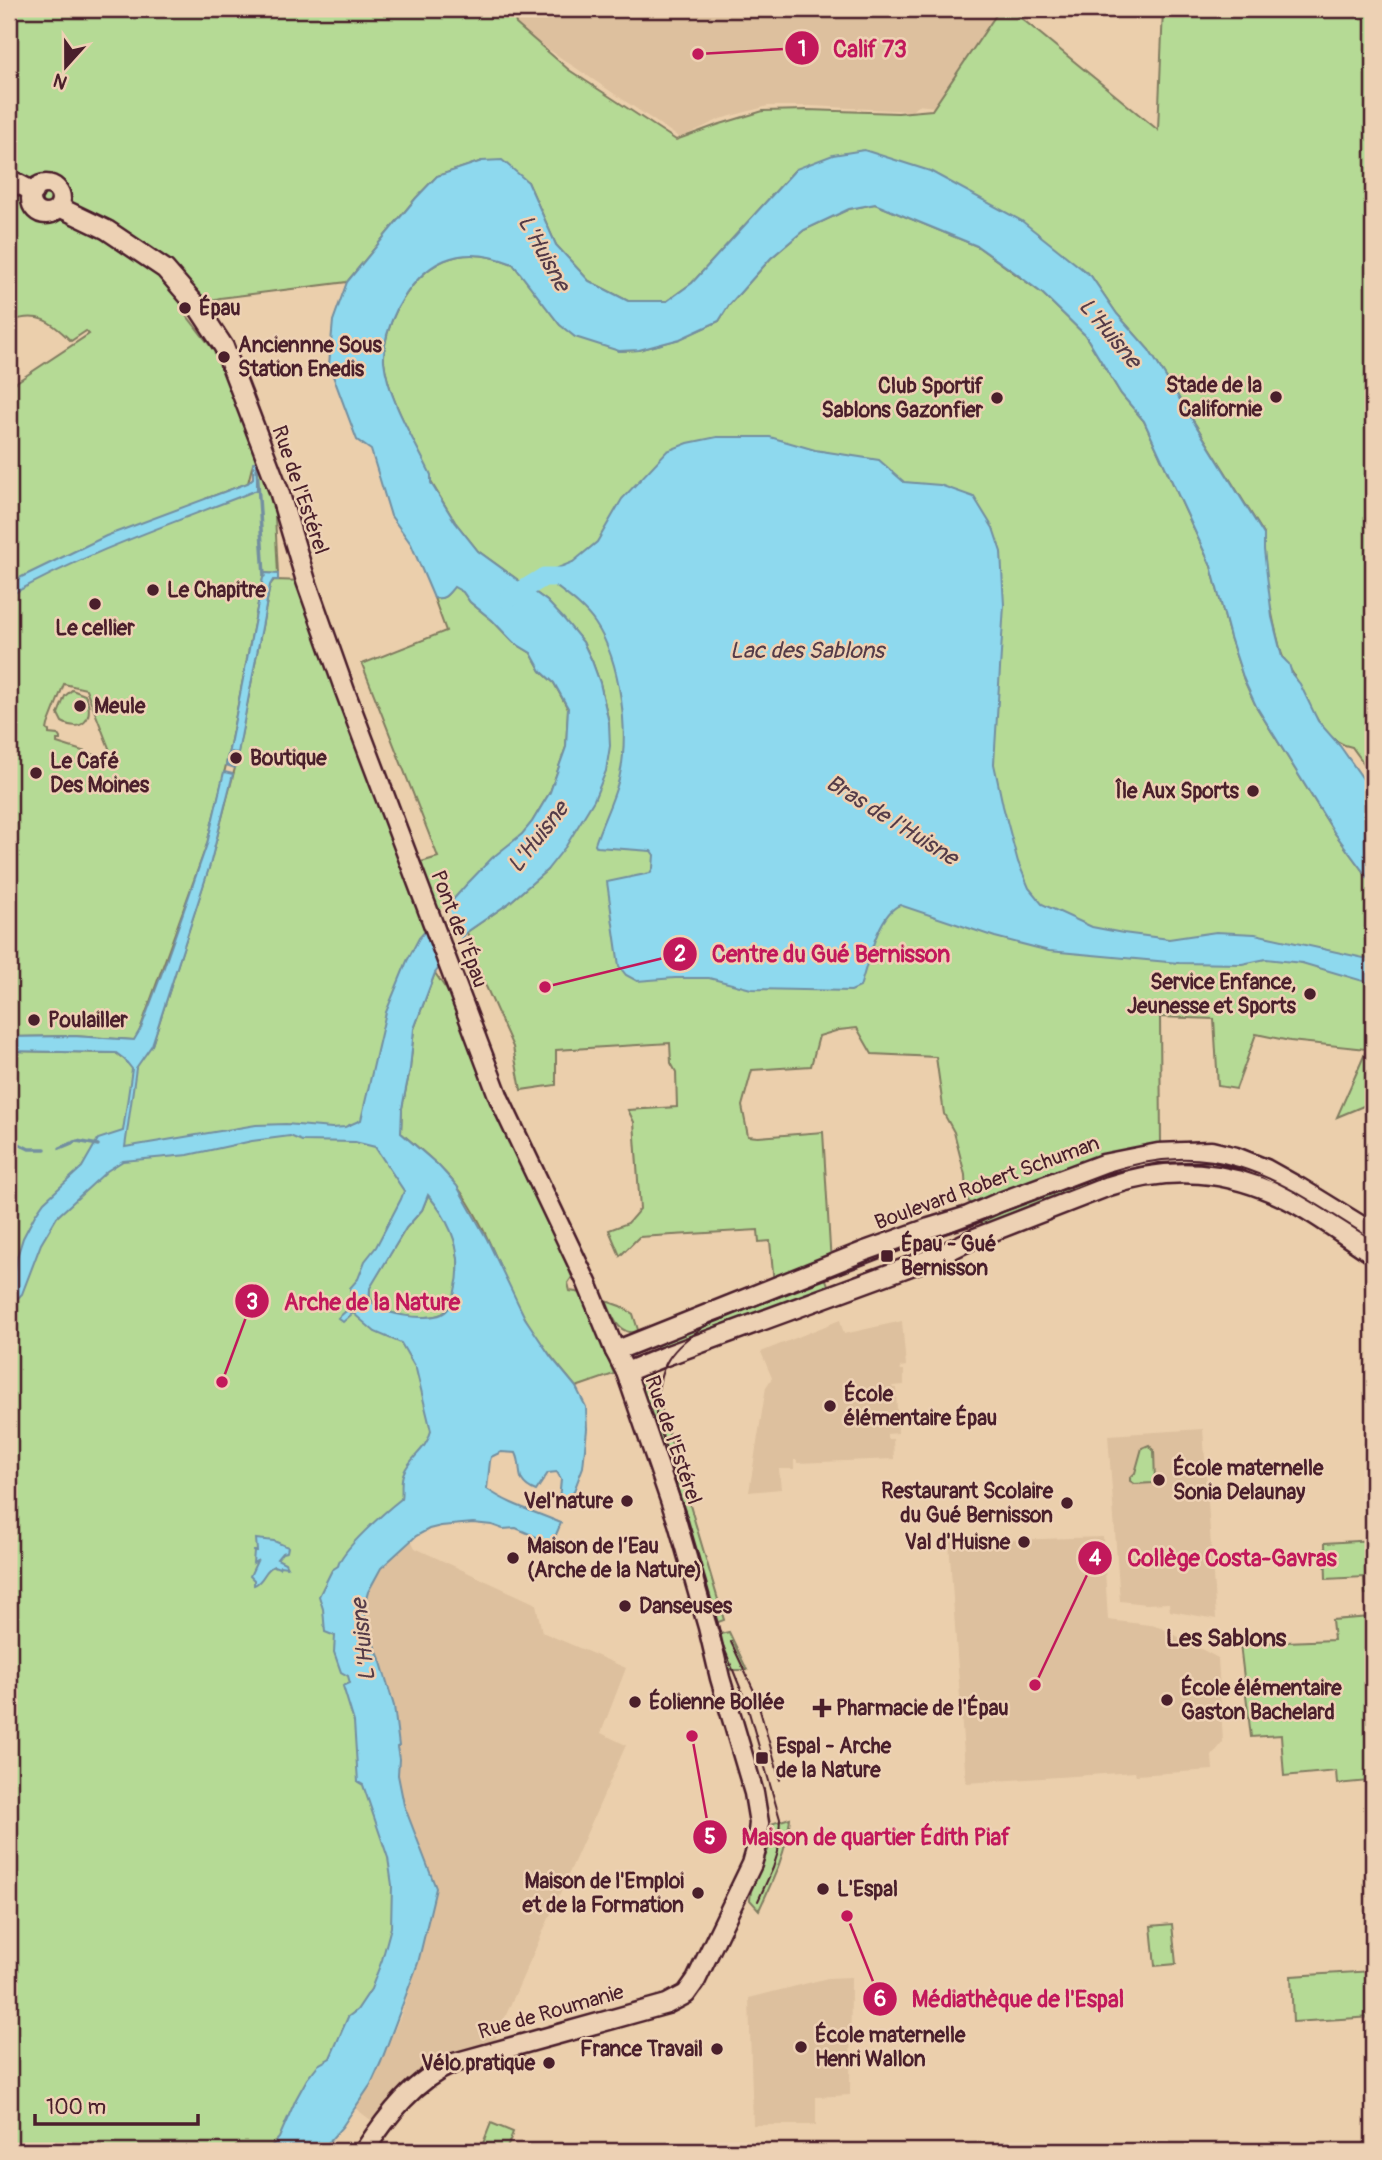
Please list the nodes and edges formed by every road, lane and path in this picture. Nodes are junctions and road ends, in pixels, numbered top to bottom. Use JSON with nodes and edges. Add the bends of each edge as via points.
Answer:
{"nodes":[{"id":1,"x":9,"y":179,"type":"edge"},
{"id":2,"x":409,"y":860,"type":"joint"},
{"id":3,"x":465,"y":1008,"type":"joint"},
{"id":4,"x":1373,"y":1233,"type":"edge"},
{"id":5,"x":1373,"y":1254,"type":"edge"},
{"id":6,"x":615,"y":1351,"type":"junction"},
{"id":7,"x":626,"y":1372,"type":"junction"},
{"id":8,"x":734,"y":1905,"type":"joint"},
{"id":9,"x":364,"y":2151,"type":"edge"}],
"edges":[{"from":1,"to":2,"type":"street","name":"Rue de l'Estérel","via":[[34,192],[45,185],[54,187],[61,195],[59,206],[107,230],[165,269],[224,347]]},
{"from":2,"to":3,"type":"street","name":"Pont de l'Épau"},
{"from":3,"to":6,"type":"street","name":"Rue de l'Estérel","via":[[499,1098]]},
{"from":4,"to":6,"type":"street","name":"Boulevard Robert Schuman","via":[[1278,1175],[1236,1157],[1211,1152],[1158,1153],[1103,1164],[865,1251]]},
{"from":5,"to":7,"type":"street","via":[[1288,1199],[1259,1187],[1201,1173],[1156,1174],[1109,1186],[938,1256]]},
{"from":6,"to":7,"type":"street","name":"Rue de l'Estérel"},
{"from":7,"to":8,"type":"street","name":"Rue de l'Estérel","via":[[678,1523],[755,1796],[756,1850]]},
{"from":8,"to":9,"type":"street","name":"Rue de Roumanie","via":[[686,1994],[667,2004],[437,2070],[413,2090]]}]}
